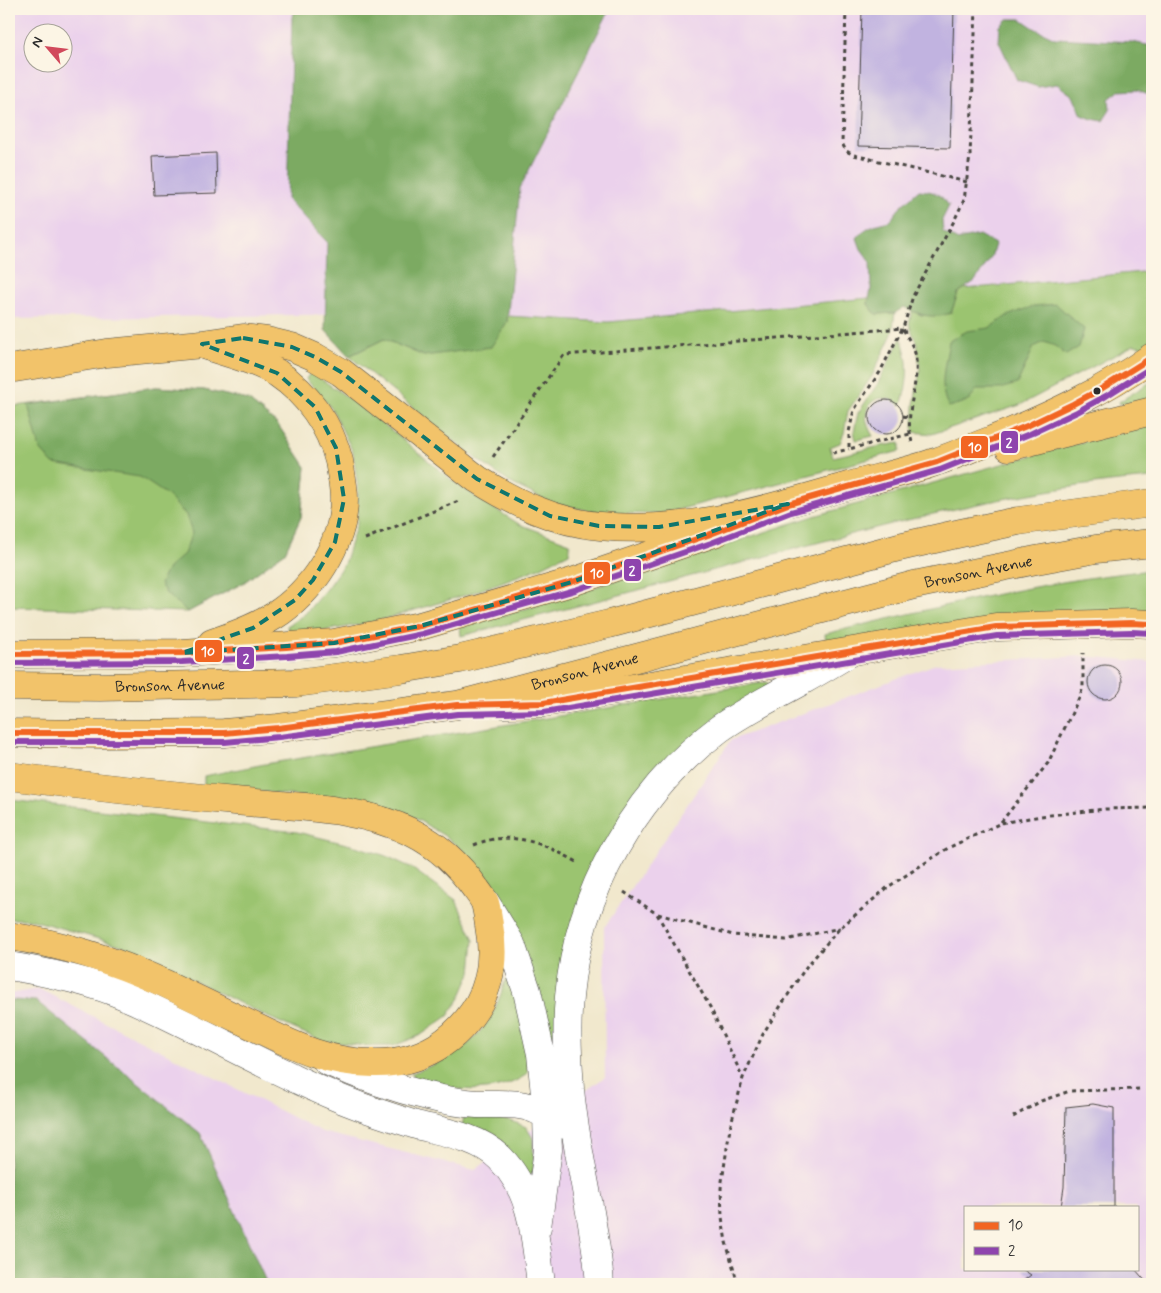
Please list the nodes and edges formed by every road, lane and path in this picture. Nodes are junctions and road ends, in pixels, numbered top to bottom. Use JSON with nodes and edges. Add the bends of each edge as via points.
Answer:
{"nodes":[{"id":1,"x":846,"y":9,"type":"edge"},
{"id":2,"x":976,"y":9,"type":"edge"},
{"id":3,"x":967,"y":182,"type":"junction"},
{"id":4,"x":903,"y":328,"type":"junction"},
{"id":5,"x":202,"y":344,"type":"junction"},
{"id":6,"x":1152,"y":357,"type":"edge"},
{"id":7,"x":9,"y":369,"type":"edge"},
{"id":8,"x":1152,"y":411,"type":"edge"},
{"id":9,"x":903,"y":416,"type":"dead end"},
{"id":10,"x":908,"y":417,"type":"junction"},
{"id":11,"x":910,"y":434,"type":"junction"},
{"id":12,"x":849,"y":449,"type":"junction"},
{"id":13,"x":833,"y":453,"type":"dead end"},
{"id":14,"x":928,"y":465,"type":"junction"},
{"id":15,"x":477,"y":479,"type":"junction"},
{"id":16,"x":1152,"y":503,"type":"edge"},
{"id":17,"x":788,"y":504,"type":"junction"},
{"id":18,"x":356,"y":543,"type":"dead end"},
{"id":19,"x":1152,"y":543,"type":"edge"},
{"id":20,"x":1082,"y":624,"type":"junction"},
{"id":21,"x":1152,"y":624,"type":"edge"},
{"id":22,"x":854,"y":650,"type":"junction"},
{"id":23,"x":182,"y":653,"type":"junction"},
{"id":24,"x":9,"y":654,"type":"edge"},
{"id":25,"x":9,"y":686,"type":"edge"},
{"id":26,"x":1088,"y":686,"type":"dead end"},
{"id":27,"x":1083,"y":688,"type":"junction"},
{"id":28,"x":457,"y":705,"type":"junction"},
{"id":29,"x":9,"y":733,"type":"edge"},
{"id":30,"x":9,"y":776,"type":"edge"},
{"id":31,"x":1152,"y":808,"type":"edge"},
{"id":32,"x":1001,"y":823,"type":"junction"},
{"id":33,"x":455,"y":862,"type":"junction"},
{"id":34,"x":600,"y":876,"type":"junction"},
{"id":35,"x":484,"y":900,"type":"junction"},
{"id":36,"x":657,"y":914,"type":"junction"},
{"id":37,"x":840,"y":928,"type":"junction"},
{"id":38,"x":9,"y":936,"type":"edge"},
{"id":39,"x":9,"y":966,"type":"edge"},
{"id":40,"x":303,"y":1050,"type":"junction"},
{"id":41,"x":743,"y":1078,"type":"junction"},
{"id":42,"x":1140,"y":1089,"type":"dead end"},
{"id":43,"x":547,"y":1114,"type":"junction"},
{"id":44,"x":1013,"y":1117,"type":"dead end"},
{"id":45,"x":577,"y":1143,"type":"junction"},
{"id":46,"x":536,"y":1238,"type":"junction"},
{"id":47,"x":541,"y":1284,"type":"edge"},
{"id":48,"x":600,"y":1284,"type":"edge"},
{"id":49,"x":738,"y":1284,"type":"edge"}],
"edges":[{"from":1,"to":3,"type":"path","via":[[842,142],[846,151]]},
{"from":2,"to":3,"type":"path"},
{"from":3,"to":4,"type":"path","via":[[964,200],[913,296]]},
{"from":4,"to":10,"type":"path","via":[[914,352],[916,375]]},
{"from":4,"to":12,"type":"path","via":[[880,372],[854,410]]},
{"from":4,"to":15,"type":"path","via":[[564,355]]},
{"from":5,"to":7,"type":"highway"},
{"from":5,"to":15,"type":"highway","via":[[243,338],[292,347],[315,357],[341,372]]},
{"from":5,"to":23,"type":"highway","via":[[256,362],[276,373],[314,407],[336,448],[344,499],[335,542],[313,580],[295,600],[253,628]]},
{"from":6,"to":14,"type":"highway","via":[[1074,404]]},
{"from":8,"to":14,"type":"highway"},
{"from":9,"to":10,"type":"path"},
{"from":10,"to":11,"type":"path"},
{"from":11,"to":12,"type":"path"},
{"from":11,"to":14,"type":"path"},
{"from":12,"to":13,"type":"path"},
{"from":14,"to":17,"type":"highway"},
{"from":15,"to":17,"type":"highway","via":[[501,494],[550,516],[600,526],[695,524]]},
{"from":15,"to":18,"type":"path","via":[[461,500]]},
{"from":16,"to":25,"type":"highway","name":"Bronson Avenue","via":[[1018,521],[961,533],[610,624],[401,670],[296,684]]},
{"from":17,"to":23,"type":"highway","via":[[572,582],[420,626],[334,643]]},
{"from":19,"to":28,"type":"highway","name":"Bronson Avenue","via":[[1044,558],[914,585]]},
{"from":20,"to":21,"type":"highway"},
{"from":20,"to":22,"type":"highway","via":[[996,627]]},
{"from":20,"to":27,"type":"path"},
{"from":22,"to":28,"type":"highway","via":[[544,703]]},
{"from":22,"to":34,"type":"lane","via":[[747,710],[692,752],[647,800]]},
{"from":23,"to":24,"type":"highway"},
{"from":26,"to":27,"type":"path"},
{"from":27,"to":32,"type":"path","via":[[1048,763]]},
{"from":28,"to":29,"type":"highway","name":"Bronson Avenue","via":[[224,733]]},
{"from":30,"to":33,"type":"highway","via":[[94,788],[358,814],[414,833]]},
{"from":31,"to":32,"type":"path","via":[[1106,809]]},
{"from":32,"to":37,"type":"path","via":[[948,848],[888,886]]},
{"from":33,"to":34,"type":"path","via":[[474,844],[502,838],[522,839],[542,843]]},
{"from":33,"to":35,"type":"highway"},
{"from":34,"to":36,"type":"path"},
{"from":34,"to":45,"type":"lane","via":[[579,941],[569,996],[567,1028]]},
{"from":35,"to":40,"type":"highway","via":[[492,947],[490,971],[479,1001],[457,1034],[423,1054],[381,1064],[337,1060]]},
{"from":35,"to":43,"type":"lane","via":[[511,944],[527,991],[541,1054]]},
{"from":36,"to":37,"type":"path","via":[[733,935],[786,940]]},
{"from":36,"to":41,"type":"path","via":[[710,1007]]},
{"from":37,"to":41,"type":"path","via":[[801,976],[764,1032]]},
{"from":38,"to":40,"type":"highway","via":[[79,951],[137,972]]},
{"from":39,"to":46,"type":"lane","via":[[55,974],[116,992],[332,1095],[388,1117],[468,1138],[498,1156],[513,1172],[529,1205]]},
{"from":40,"to":43,"type":"lane","via":[[362,1076],[414,1093],[455,1102],[522,1104]]},
{"from":41,"to":49,"type":"path","via":[[730,1128],[721,1188],[726,1242]]},
{"from":42,"to":44,"type":"path","via":[[1070,1091],[1041,1101]]},
{"from":43,"to":45,"type":"lane"},
{"from":43,"to":46,"type":"lane","via":[[548,1150]]},
{"from":45,"to":48,"type":"lane","via":[[596,1240]]},
{"from":46,"to":47,"type":"lane"}]}
